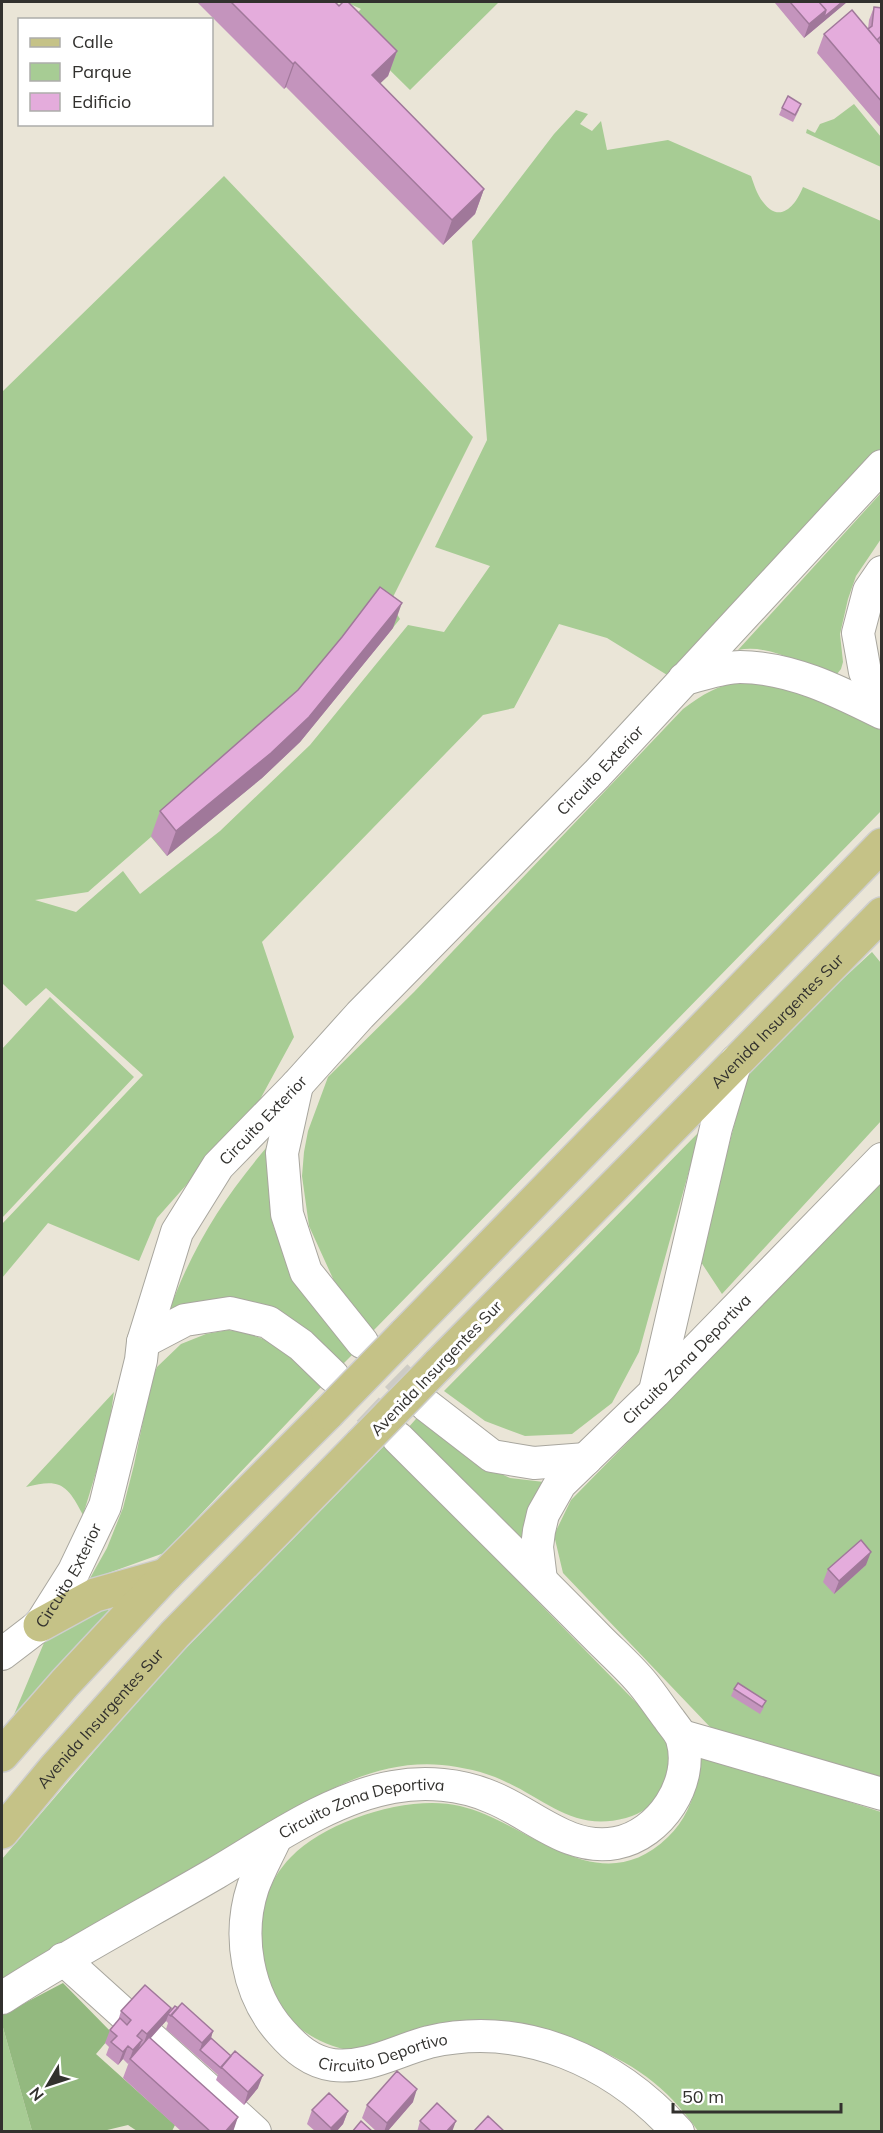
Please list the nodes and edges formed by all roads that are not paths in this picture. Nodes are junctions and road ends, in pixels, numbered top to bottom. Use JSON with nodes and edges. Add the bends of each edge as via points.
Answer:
{"nodes":[{"id":1,"x":882,"y":466,"type":"edge"},
{"id":2,"x":882,"y":572,"type":"edge"},
{"id":3,"x":684,"y":679,"type":"junction"},
{"id":4,"x":882,"y":702,"type":"edge"},
{"id":5,"x":882,"y":713,"type":"edge"},
{"id":6,"x":882,"y":845,"type":"edge"},
{"id":7,"x":882,"y":914,"type":"edge"},
{"id":8,"x":736,"y":1061,"type":"junction"},
{"id":9,"x":297,"y":1085,"type":"junction"},
{"id":10,"x":882,"y":1159,"type":"edge"},
{"id":11,"x":143,"y":1342,"type":"junction"},
{"id":12,"x":362,"y":1342,"type":"tunnel mouth"},
{"id":13,"x":333,"y":1376,"type":"tunnel mouth"},
{"id":14,"x":655,"y":1392,"type":"junction"},
{"id":15,"x":426,"y":1405,"type":"tunnel mouth"},
{"id":16,"x":398,"y":1438,"type":"tunnel mouth"},
{"id":17,"x":586,"y":1459,"type":"junction"},
{"id":18,"x":166,"y":1575,"type":"junction"},
{"id":19,"x":542,"y":1580,"type":"junction"},
{"id":20,"x":40,"y":1625,"type":"junction"},
{"id":21,"x":2,"y":1654,"type":"edge"},
{"id":22,"x":682,"y":1736,"type":"junction"},
{"id":23,"x":2,"y":1755,"type":"edge"},
{"id":24,"x":882,"y":1794,"type":"edge"},
{"id":25,"x":2,"y":1832,"type":"edge"},
{"id":26,"x":276,"y":1837,"type":"junction"},
{"id":27,"x":63,"y":1959,"type":"junction"},
{"id":28,"x":2,"y":1998,"type":"edge"},
{"id":29,"x":125,"y":2015,"type":"edge"},
{"id":30,"x":151,"y":2038,"type":"edge"},
{"id":31,"x":255,"y":2132,"type":"edge"},
{"id":32,"x":678,"y":2132,"type":"edge"}],
"edges":[{"from":1,"to":3,"type":"street","name":"Circuito Exterior"},
{"from":2,"to":4,"type":"street","via":[[869,591],[858,633],[864,672]]},
{"from":3,"to":5,"type":"street","via":[[738,667],[768,670],[844,694]]},
{"from":3,"to":9,"type":"street","name":"Circuito Exterior"},
{"from":6,"to":18,"type":"main road","bridge":true},
{"from":7,"to":8,"type":"main road","name":"Avenida Insurgentes Sur"},
{"from":8,"to":14,"type":"street","via":[[716,1128]]},
{"from":8,"to":25,"type":"main road","name":"Avenida Insurgentes Sur","bridge":true,"via":[[175,1634]]},
{"from":9,"to":11,"type":"street","name":"Circuito Exterior","via":[[218,1166],[177,1232]]},
{"from":9,"to":12,"type":"street","via":[[282,1153],[286,1214],[306,1272]]},
{"from":10,"to":14,"type":"street","name":"Circuito Zona Deportiva"},
{"from":11,"to":13,"type":"street","via":[[185,1320],[230,1313],[268,1322],[301,1345]]},
{"from":11,"to":20,"type":"street","name":"Circuito Exterior","via":[[105,1506],[74,1571]]},
{"from":14,"to":17,"type":"street","name":"Circuito Zona Deportiva"},
{"from":15,"to":17,"type":"street","via":[[492,1456],[534,1462]]},
{"from":16,"to":19,"type":"street"},
{"from":17,"to":19,"type":"street","name":"Circuito Zona Deportiva","via":[[560,1484],[543,1514],[537,1547]]},
{"from":18,"to":20,"type":"main road","via":[[95,1595]]},
{"from":18,"to":23,"type":"main road"},
{"from":19,"to":22,"type":"street","via":[[642,1683]]},
{"from":20,"to":21,"type":"street","name":"Circuito Exterior"},
{"from":22,"to":24,"type":"street"},
{"from":22,"to":26,"type":"street","name":"Circuito Zona Deportiva","via":[[683,1769],[673,1799],[664,1813],[642,1832],[615,1843],[591,1844],[568,1837],[483,1794],[418,1784],[371,1792]]},
{"from":26,"to":27,"type":"street","name":"Circuito Zona Deportiva"},
{"from":26,"to":32,"type":"street","name":"Circuito Deportivo","via":[[252,1894],[247,1952],[261,2005],[305,2054],[344,2066],[370,2062],[424,2043],[459,2038],[540,2044],[616,2077],[640,2094]]},
{"from":27,"to":28,"type":"street","name":"Circuito Zona Deportiva"},
{"from":27,"to":29,"type":"street"},
{"from":30,"to":31,"type":"street"}]}
